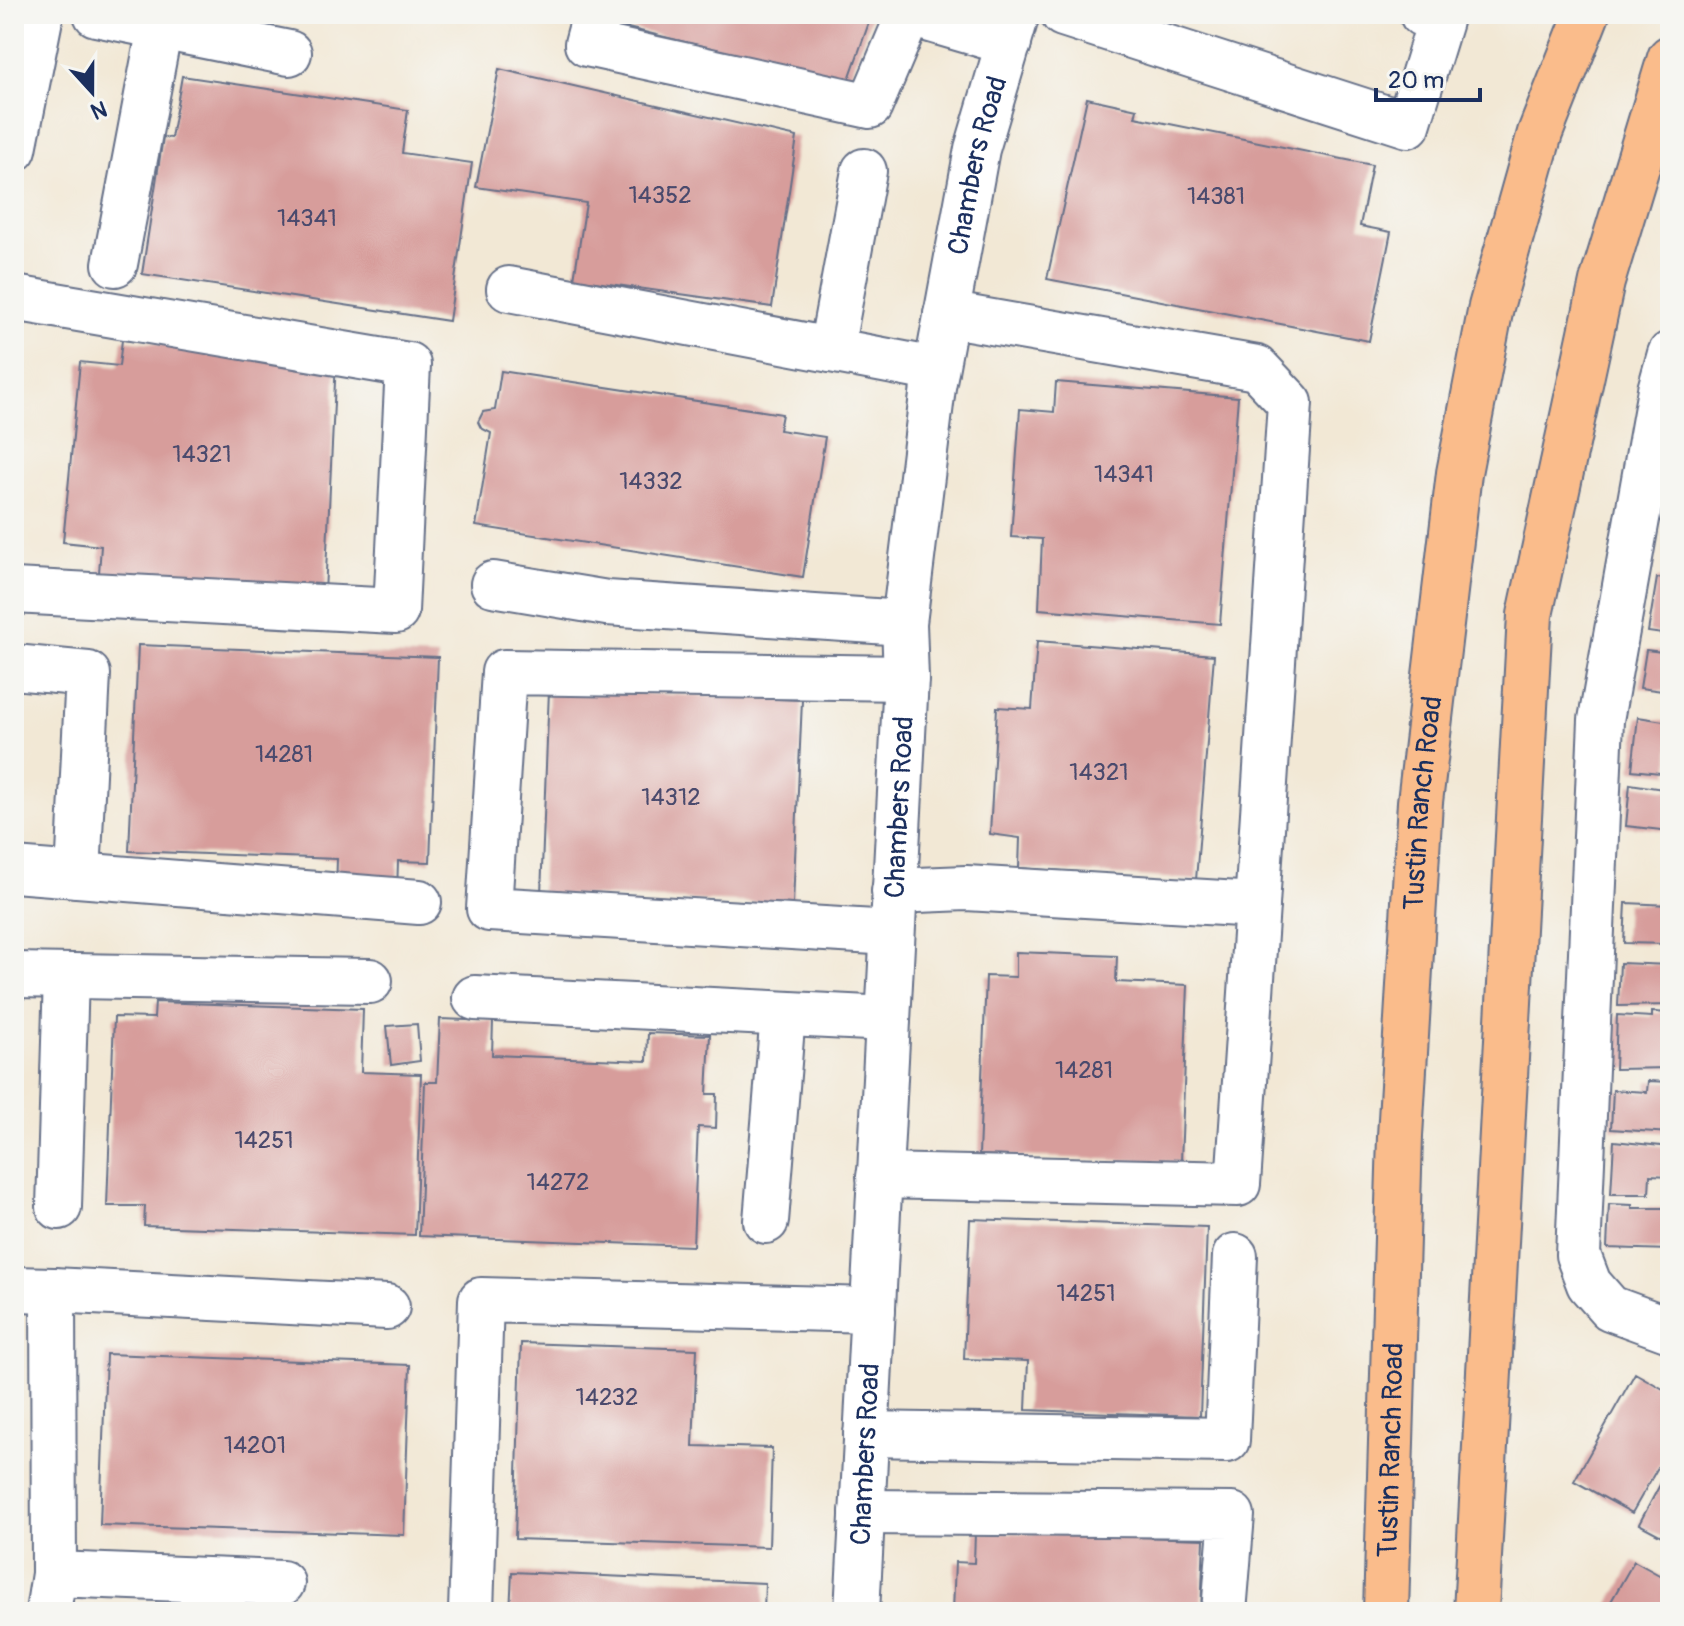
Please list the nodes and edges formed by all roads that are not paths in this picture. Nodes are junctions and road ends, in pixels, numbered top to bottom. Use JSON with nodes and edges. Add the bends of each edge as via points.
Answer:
{"nodes":[{"id":1,"x":41,"y":14,"type":"edge"},
{"id":2,"x":96,"y":14,"type":"edge"},
{"id":3,"x":910,"y":14,"type":"edge"},
{"id":4,"x":1063,"y":14,"type":"edge"},
{"id":5,"x":1422,"y":14,"type":"edge"},
{"id":6,"x":1587,"y":14,"type":"edge"},
{"id":7,"x":160,"y":27,"type":"junction"},
{"id":8,"x":1013,"y":28,"type":"edge"},
{"id":9,"x":591,"y":29,"type":"edge"},
{"id":10,"x":289,"y":53,"type":"dead end"},
{"id":11,"x":1670,"y":58,"type":"edge"},
{"id":12,"x":14,"y":149,"type":"edge"},
{"id":13,"x":864,"y":171,"type":"dead end"},
{"id":14,"x":115,"y":264,"type":"dead end"},
{"id":15,"x":509,"y":289,"type":"dead end"},
{"id":16,"x":14,"y":298,"type":"edge"},
{"id":17,"x":946,"y":314,"type":"junction"},
{"id":18,"x":831,"y":350,"type":"junction"},
{"id":19,"x":1670,"y":354,"type":"edge"},
{"id":20,"x":936,"y":370,"type":"junction"},
{"id":21,"x":493,"y":584,"type":"dead end"},
{"id":22,"x":14,"y":591,"type":"edge"},
{"id":23,"x":904,"y":623,"type":"junction"},
{"id":24,"x":14,"y":667,"type":"edge"},
{"id":25,"x":906,"y":678,"type":"junction"},
{"id":26,"x":14,"y":870,"type":"edge"},
{"id":27,"x":78,"y":875,"type":"junction"},
{"id":28,"x":419,"y":902,"type":"dead end"},
{"id":29,"x":1257,"y":905,"type":"junction"},
{"id":30,"x":893,"y":912,"type":"junction"},
{"id":31,"x":14,"y":975,"type":"edge"},
{"id":32,"x":66,"y":976,"type":"junction"},
{"id":33,"x":370,"y":981,"type":"dead end"},
{"id":34,"x":475,"y":998,"type":"dead end"},
{"id":35,"x":783,"y":1014,"type":"junction"},
{"id":36,"x":888,"y":1019,"type":"junction"},
{"id":37,"x":879,"y":1176,"type":"junction"},
{"id":38,"x":59,"y":1207,"type":"dead end"},
{"id":39,"x":766,"y":1221,"type":"dead end"},
{"id":40,"x":1235,"y":1256,"type":"dead end"},
{"id":41,"x":33,"y":1290,"type":"edge"},
{"id":42,"x":387,"y":1307,"type":"dead end"},
{"id":43,"x":873,"y":1310,"type":"junction"},
{"id":44,"x":1670,"y":1330,"type":"edge"},
{"id":45,"x":866,"y":1434,"type":"junction"},
{"id":46,"x":862,"y":1512,"type":"junction"},
{"id":47,"x":282,"y":1583,"type":"dead end"},
{"id":48,"x":51,"y":1593,"type":"edge"},
{"id":49,"x":471,"y":1612,"type":"edge"},
{"id":50,"x":857,"y":1612,"type":"edge"},
{"id":51,"x":1224,"y":1612,"type":"edge"},
{"id":52,"x":1386,"y":1612,"type":"edge"},
{"id":53,"x":1476,"y":1612,"type":"edge"}],
"edges":[{"from":1,"to":12,"type":"street"},
{"from":2,"to":7,"type":"street"},
{"from":3,"to":8,"type":"street"},
{"from":3,"to":9,"type":"street","via":[[870,106]]},
{"from":4,"to":5,"type":"street","via":[[1408,125],[1440,21]]},
{"from":6,"to":52,"type":"main road","name":"Tustin Ranch Road","via":[[1540,133],[1491,307],[1459,473],[1420,802],[1400,1136]]},
{"from":7,"to":10,"type":"street"},
{"from":7,"to":14,"type":"street"},
{"from":8,"to":17,"type":"street","name":"Chambers Road","via":[[977,149]]},
{"from":11,"to":53,"type":"main road","via":[[1602,282],[1530,615]]},
{"from":13,"to":18,"type":"street"},
{"from":15,"to":18,"type":"street"},
{"from":16,"to":22,"type":"street","via":[[408,365],[396,611]]},
{"from":17,"to":20,"type":"street","name":"Chambers Road"},
{"from":17,"to":29,"type":"street","via":[[1257,368],[1290,403]]},
{"from":18,"to":20,"type":"street"},
{"from":19,"to":44,"type":"street","via":[[1601,720],[1578,1255],[1589,1284],[1610,1308]]},
{"from":20,"to":23,"type":"street","name":"Chambers Road"},
{"from":21,"to":23,"type":"street","via":[[607,603]]},
{"from":23,"to":25,"type":"street","name":"Chambers Road"},
{"from":24,"to":27,"type":"street","via":[[88,674]]},
{"from":25,"to":30,"type":"street","name":"Chambers Road"},
{"from":25,"to":30,"type":"street","via":[[504,672],[489,909]]},
{"from":26,"to":27,"type":"street"},
{"from":27,"to":28,"type":"street"},
{"from":29,"to":30,"type":"street","via":[[966,888]]},
{"from":29,"to":37,"type":"street","via":[[1238,1184]]},
{"from":30,"to":36,"type":"street","name":"Chambers Road"},
{"from":31,"to":32,"type":"street"},
{"from":32,"to":33,"type":"street"},
{"from":32,"to":38,"type":"street"},
{"from":34,"to":35,"type":"street"},
{"from":35,"to":36,"type":"street"},
{"from":35,"to":39,"type":"street"},
{"from":36,"to":37,"type":"street","name":"Chambers Road"},
{"from":37,"to":43,"type":"street","name":"Chambers Road"},
{"from":40,"to":45,"type":"street","via":[[1227,1440]]},
{"from":41,"to":42,"type":"street"},
{"from":41,"to":48,"type":"street"},
{"from":43,"to":45,"type":"street","name":"Chambers Road"},
{"from":43,"to":49,"type":"street","via":[[481,1300]]},
{"from":45,"to":46,"type":"street","name":"Chambers Road"},
{"from":46,"to":50,"type":"street","name":"Chambers Road"},
{"from":46,"to":51,"type":"street","via":[[1232,1515]]},
{"from":47,"to":48,"type":"street"}]}
